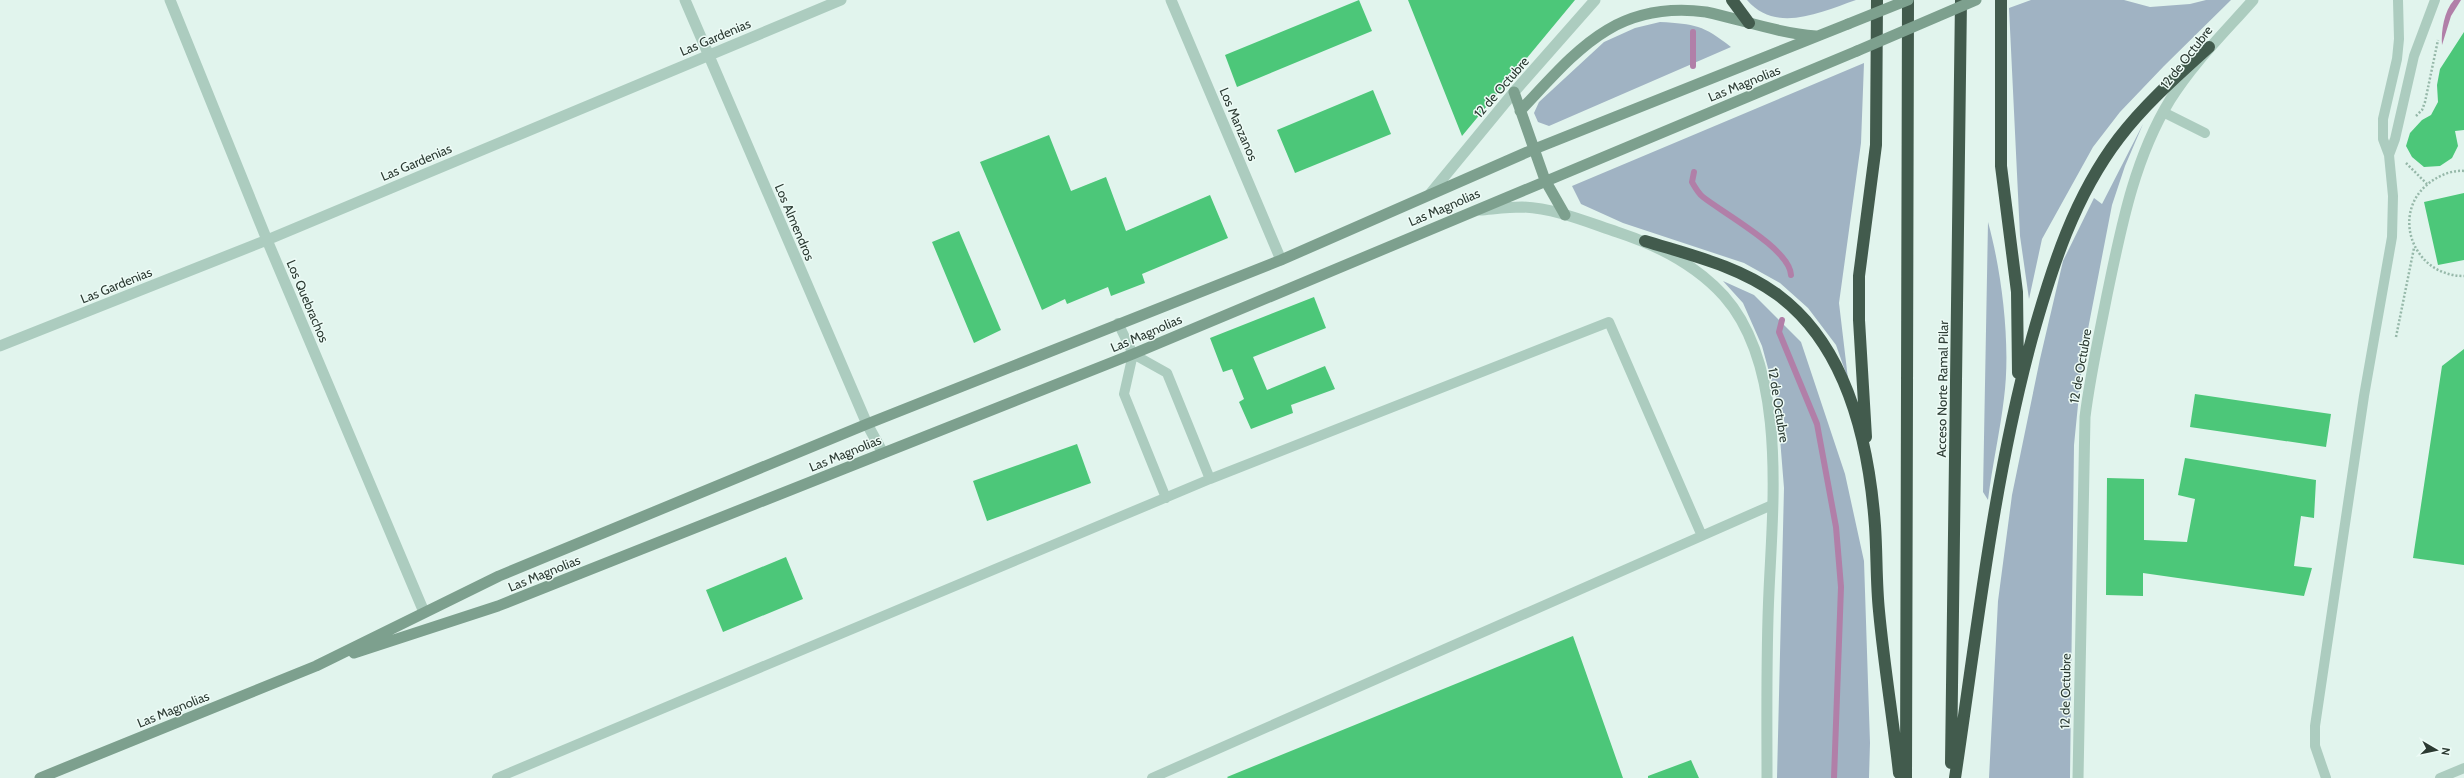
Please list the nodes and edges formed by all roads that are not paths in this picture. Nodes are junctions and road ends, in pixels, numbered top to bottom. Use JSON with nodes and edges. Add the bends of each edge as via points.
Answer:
{"nodes":[{"id":1,"x":170,"y":0,"type":"edge"},
{"id":2,"x":685,"y":0,"type":"edge"},
{"id":3,"x":841,"y":0,"type":"edge"},
{"id":4,"x":1171,"y":0,"type":"edge"},
{"id":5,"x":1595,"y":0,"type":"edge"},
{"id":6,"x":1732,"y":0,"type":"edge"},
{"id":7,"x":1877,"y":0,"type":"edge"},
{"id":8,"x":1908,"y":0,"type":"edge"},
{"id":9,"x":1961,"y":0,"type":"edge"},
{"id":10,"x":1976,"y":0,"type":"edge"},
{"id":11,"x":2001,"y":0,"type":"edge"},
{"id":12,"x":2253,"y":0,"type":"edge"},
{"id":13,"x":2398,"y":0,"type":"edge"},
{"id":14,"x":2435,"y":0,"type":"edge"},
{"id":15,"x":1749,"y":23,"type":"junction"},
{"id":16,"x":1819,"y":36,"type":"junction"},
{"id":17,"x":2209,"y":47,"type":"junction"},
{"id":18,"x":708,"y":55,"type":"junction"},
{"id":19,"x":1514,"y":92,"type":"junction"},
{"id":20,"x":1520,"y":111,"type":"junction"},
{"id":21,"x":2163,"y":112,"type":"junction"},
{"id":22,"x":2205,"y":133,"type":"dead end"},
{"id":23,"x":1532,"y":150,"type":"junction"},
{"id":24,"x":2389,"y":156,"type":"junction"},
{"id":25,"x":1545,"y":180,"type":"junction"},
{"id":26,"x":1430,"y":194,"type":"junction"},
{"id":27,"x":1471,"y":211,"type":"junction"},
{"id":28,"x":1565,"y":215,"type":"junction"},
{"id":29,"x":267,"y":240,"type":"junction"},
{"id":30,"x":1645,"y":241,"type":"junction"},
{"id":31,"x":1281,"y":260,"type":"junction"},
{"id":32,"x":1118,"y":323,"type":"junction"},
{"id":33,"x":0,"y":346,"type":"edge"},
{"id":34,"x":1133,"y":354,"type":"junction"},
{"id":35,"x":2018,"y":392,"type":"junction"},
{"id":36,"x":867,"y":424,"type":"junction"},
{"id":37,"x":883,"y":454,"type":"junction"},
{"id":38,"x":1867,"y":459,"type":"junction"},
{"id":39,"x":1210,"y":479,"type":"junction"},
{"id":40,"x":1166,"y":498,"type":"junction"},
{"id":41,"x":1772,"y":505,"type":"junction"},
{"id":42,"x":1702,"y":536,"type":"junction"},
{"id":43,"x":424,"y":612,"type":"junction"},
{"id":44,"x":316,"y":666,"type":"junction"},
{"id":45,"x":2464,"y":768,"type":"edge"},
{"id":46,"x":40,"y":778,"type":"edge"},
{"id":47,"x":497,"y":778,"type":"edge"},
{"id":48,"x":1152,"y":778,"type":"edge"},
{"id":49,"x":1767,"y":778,"type":"edge"},
{"id":50,"x":1900,"y":778,"type":"edge"},
{"id":51,"x":1906,"y":778,"type":"edge"},
{"id":52,"x":1951,"y":778,"type":"edge"},
{"id":53,"x":1955,"y":778,"type":"edge"},
{"id":54,"x":2078,"y":778,"type":"edge"},
{"id":55,"x":2326,"y":778,"type":"edge"},
{"id":56,"x":2440,"y":778,"type":"edge"}],
"edges":[{"from":1,"to":29,"type":"street","name":"Los Quebrachos"},
{"from":2,"to":18,"type":"street","name":"Los Almendros"},
{"from":3,"to":18,"type":"street","name":"Las Gardenias"},
{"from":4,"to":31,"type":"street","name":"Los Manzanos"},
{"from":5,"to":19,"type":"street","name":"12 de Octubre"},
{"from":6,"to":15,"type":"highway"},
{"from":7,"to":38,"type":"highway","via":[[1876,145],[1859,276]]},
{"from":8,"to":16,"type":"main road","name":"Las Magnolias","bridge":true},
{"from":8,"to":51,"type":"highway"},
{"from":9,"to":52,"type":"highway","name":"Acceso Norte Ramal Pilar"},
{"from":10,"to":25,"type":"main road","name":"Las Magnolias","bridge":true},
{"from":11,"to":35,"type":"highway","via":[[2002,166],[2017,292]]},
{"from":12,"to":17,"type":"street","name":"12 de Octubre"},
{"from":13,"to":24,"type":"lane","via":[[2397,59],[2383,119],[2383,139]]},
{"from":14,"to":24,"type":"lane","via":[[2414,56]]},
{"from":15,"to":16,"type":"main road","via":[[1787,33]]},
{"from":15,"to":20,"type":"main road","via":[[1706,12],[1672,8],[1651,9],[1627,16],[1590,38]]},
{"from":16,"to":23,"type":"main road","name":"Las Magnolias"},
{"from":17,"to":21,"type":"street","name":"12 de Octubre"},
{"from":17,"to":35,"type":"highway","via":[[2141,112],[2119,138],[2088,189],[2071,221],[2052,270]]},
{"from":18,"to":29,"type":"street","name":"Las Gardenias"},
{"from":18,"to":36,"type":"street","name":"Los Almendros"},
{"from":19,"to":20,"type":"main road"},
{"from":19,"to":26,"type":"street","name":"12 de Octubre"},
{"from":20,"to":23,"type":"main road"},
{"from":21,"to":22,"type":"lane"},
{"from":21,"to":54,"type":"street","name":"12 de Octubre","via":[[2140,166],[2127,208],[2085,417]]},
{"from":23,"to":25,"type":"main road"},
{"from":23,"to":26,"type":"main road","name":"Las Magnolias"},
{"from":24,"to":55,"type":"lane","via":[[2393,196],[2392,237],[2364,396],[2315,726],[2315,746]]},
{"from":25,"to":27,"type":"main road","name":"Las Magnolias"},
{"from":25,"to":28,"type":"main road"},
{"from":26,"to":31,"type":"main road","name":"Las Magnolias"},
{"from":27,"to":28,"type":"street","name":"12 de Octubre","via":[[1522,207]]},
{"from":27,"to":34,"type":"main road","name":"Las Magnolias"},
{"from":28,"to":30,"type":"street","name":"12 de Octubre"},
{"from":29,"to":33,"type":"street","name":"Las Gardenias"},
{"from":29,"to":43,"type":"street","name":"Los Quebrachos"},
{"from":30,"to":38,"type":"highway","via":[[1731,269],[1766,287],[1792,306],[1833,360],[1851,402]]},
{"from":30,"to":41,"type":"street","name":"12 de Octubre","via":[[1685,263],[1708,280],[1724,297],[1742,324],[1756,358],[1767,401],[1772,445]]},
{"from":31,"to":32,"type":"main road","name":"Las Magnolias"},
{"from":32,"to":34,"type":"lane"},
{"from":32,"to":36,"type":"main road","name":"Las Magnolias"},
{"from":34,"to":37,"type":"main road","name":"Las Magnolias"},
{"from":34,"to":39,"type":"lane","via":[[1167,373]]},
{"from":34,"to":40,"type":"lane","via":[[1124,394]]},
{"from":35,"to":53,"type":"highway","via":[[1989,543]]},
{"from":36,"to":37,"type":"street","name":"Los Almendros"},
{"from":36,"to":43,"type":"main road","name":"Las Magnolias","via":[[499,576]]},
{"from":37,"to":44,"type":"main road","name":"Las Magnolias","via":[[498,606]]},
{"from":38,"to":50,"type":"highway","via":[[1875,525],[1879,610]]},
{"from":39,"to":40,"type":"lane"},
{"from":39,"to":42,"type":"lane","via":[[1609,322]]},
{"from":40,"to":47,"type":"lane"},
{"from":41,"to":42,"type":"lane"},
{"from":41,"to":49,"type":"street","name":"12 de Octubre","via":[[1768,612]]},
{"from":42,"to":48,"type":"lane"},
{"from":43,"to":44,"type":"main road","name":"Las Magnolias"},
{"from":44,"to":46,"type":"main road","name":"Las Magnolias"},
{"from":45,"to":56,"type":"lane"}]}
